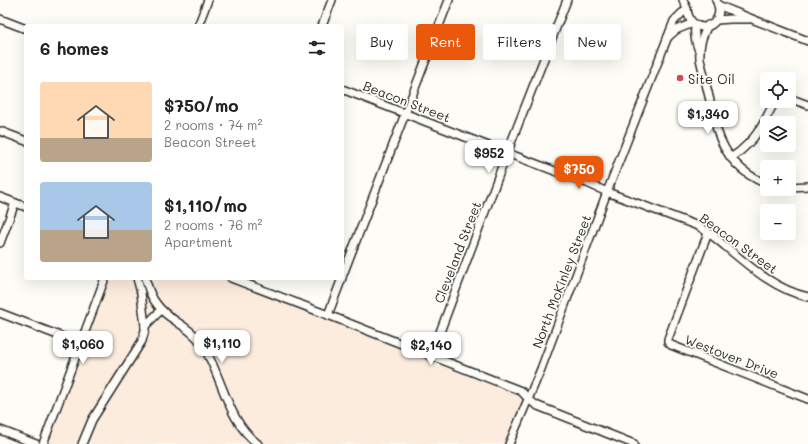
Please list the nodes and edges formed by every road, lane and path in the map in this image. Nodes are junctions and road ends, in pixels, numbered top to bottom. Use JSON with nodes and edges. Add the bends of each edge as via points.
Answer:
{"nodes":[{"id":1,"x":208,"y":0,"type":"edge"},
{"id":2,"x":332,"y":0,"type":"edge"},
{"id":3,"x":449,"y":0,"type":"edge"},
{"id":4,"x":566,"y":0,"type":"edge"},
{"id":5,"x":683,"y":0,"type":"edge"},
{"id":6,"x":691,"y":0,"type":"edge"},
{"id":7,"x":717,"y":2,"type":"edge"},
{"id":8,"x":687,"y":9,"type":"junction"},
{"id":9,"x":0,"y":19,"type":"edge"},
{"id":10,"x":716,"y":20,"type":"junction"},
{"id":11,"x":752,"y":20,"type":"junction"},
{"id":12,"x":694,"y":23,"type":"junction"},
{"id":13,"x":199,"y":24,"type":"edge"},
{"id":14,"x":323,"y":24,"type":"edge"},
{"id":15,"x":708,"y":25,"type":"junction"},
{"id":16,"x":24,"y":28,"type":"edge"},
{"id":17,"x":668,"y":37,"type":"junction"},
{"id":18,"x":807,"y":38,"type":"edge"},
{"id":19,"x":699,"y":51,"type":"junction"},
{"id":20,"x":344,"y":90,"type":"edge"},
{"id":21,"x":796,"y":101,"type":"edge"},
{"id":22,"x":808,"y":105,"type":"edge"},
{"id":23,"x":771,"y":108,"type":"edge"},
{"id":24,"x":405,"y":114,"type":"junction"},
{"id":25,"x":0,"y":131,"type":"edge"},
{"id":26,"x":24,"y":140,"type":"edge"},
{"id":27,"x":507,"y":153,"type":"junction"},
{"id":28,"x":731,"y":158,"type":"junction"},
{"id":29,"x":760,"y":180,"type":"edge"},
{"id":30,"x":808,"y":186,"type":"edge"},
{"id":31,"x":796,"y":187,"type":"edge"},
{"id":32,"x":607,"y":192,"type":"junction"},
{"id":33,"x":0,"y":197,"type":"edge"},
{"id":34,"x":16,"y":203,"type":"junction"},
{"id":35,"x":24,"y":206,"type":"edge"},
{"id":36,"x":708,"y":233,"type":"junction"},
{"id":37,"x":0,"y":243,"type":"edge"},
{"id":38,"x":344,"y":273,"type":"edge"},
{"id":39,"x":105,"y":280,"type":"edge"},
{"id":40,"x":138,"y":280,"type":"edge"},
{"id":41,"x":146,"y":280,"type":"edge"},
{"id":42,"x":236,"y":280,"type":"edge"},
{"id":43,"x":341,"y":280,"type":"edge"},
{"id":44,"x":808,"y":297,"type":"edge"},
{"id":45,"x":161,"y":310,"type":"junction"},
{"id":46,"x":0,"y":313,"type":"edge"},
{"id":47,"x":328,"y":315,"type":"junction"},
{"id":48,"x":144,"y":326,"type":"junction"},
{"id":49,"x":81,"y":344,"type":"junction"},
{"id":50,"x":431,"y":356,"type":"junction"},
{"id":51,"x":808,"y":398,"type":"edge"},
{"id":52,"x":528,"y":399,"type":"junction"},
{"id":53,"x":0,"y":430,"type":"edge"},
{"id":54,"x":36,"y":444,"type":"edge"},
{"id":55,"x":43,"y":444,"type":"edge"},
{"id":56,"x":82,"y":444,"type":"edge"},
{"id":57,"x":258,"y":444,"type":"edge"},
{"id":58,"x":510,"y":444,"type":"edge"},
{"id":59,"x":634,"y":444,"type":"edge"}],
"edges":[{"from":1,"to":13,"type":"street"},
{"from":2,"to":14,"type":"street"},
{"from":3,"to":24,"type":"street"},
{"from":4,"to":27,"type":"street","name":"Cleveland Street"},
{"from":5,"to":8,"type":"street"},
{"from":6,"to":8,"type":"street"},
{"from":7,"to":10,"type":"street","via":[[719,10]]},
{"from":7,"to":11,"type":"street"},
{"from":8,"to":12,"type":"street","via":[[689,18]]},
{"from":8,"to":17,"type":"street","name":"North McKinley Street","via":[[674,20]]},
{"from":9,"to":16,"type":"street"},
{"from":10,"to":11,"type":"street"},
{"from":10,"to":15,"type":"street"},
{"from":11,"to":18,"type":"street"},
{"from":12,"to":15,"type":"street"},
{"from":12,"to":17,"type":"street","via":[[676,30]]},
{"from":12,"to":19,"type":"street","via":[[694,37]]},
{"from":15,"to":19,"type":"street"},
{"from":17,"to":32,"type":"street","name":"North McKinley Street"},
{"from":19,"to":28,"type":"street","via":[[716,130]]},
{"from":20,"to":24,"type":"street","name":"Beacon Street"},
{"from":21,"to":22,"type":"street"},
{"from":23,"to":28,"type":"street","via":[[754,137]]},
{"from":24,"to":27,"type":"street","name":"Beacon Street"},
{"from":24,"to":38,"type":"street"},
{"from":25,"to":26,"type":"street"},
{"from":27,"to":32,"type":"street","name":"Beacon Street"},
{"from":27,"to":50,"type":"street","name":"Cleveland Street"},
{"from":28,"to":29,"type":"street","via":[[746,173]]},
{"from":30,"to":31,"type":"street"},
{"from":32,"to":36,"type":"street","name":"Beacon Street","via":[[694,224]]},
{"from":32,"to":52,"type":"street","name":"North McKinley Street"},
{"from":33,"to":34,"type":"street"},
{"from":34,"to":35,"type":"street"},
{"from":34,"to":37,"type":"street"},
{"from":36,"to":44,"type":"street","name":"Beacon Street","via":[[770,281],[789,292]]},
{"from":36,"to":51,"type":"street","name":"Westover Drive","via":[[668,342]]},
{"from":39,"to":49,"type":"street"},
{"from":40,"to":48,"type":"street"},
{"from":41,"to":45,"type":"street","via":[[152,297]]},
{"from":42,"to":47,"type":"street"},
{"from":43,"to":47,"type":"street"},
{"from":45,"to":48,"type":"street"},
{"from":45,"to":57,"type":"street","via":[[198,339],[210,358],[240,426]]},
{"from":46,"to":49,"type":"street"},
{"from":47,"to":50,"type":"street"},
{"from":48,"to":56,"type":"street","via":[[141,344],[92,420]]},
{"from":49,"to":55,"type":"street"},
{"from":50,"to":52,"type":"street","via":[[521,391]]},
{"from":52,"to":58,"type":"street","name":"North McKinley Street"},
{"from":52,"to":59,"type":"street","via":[[538,406]]},
{"from":53,"to":54,"type":"street"}]}
